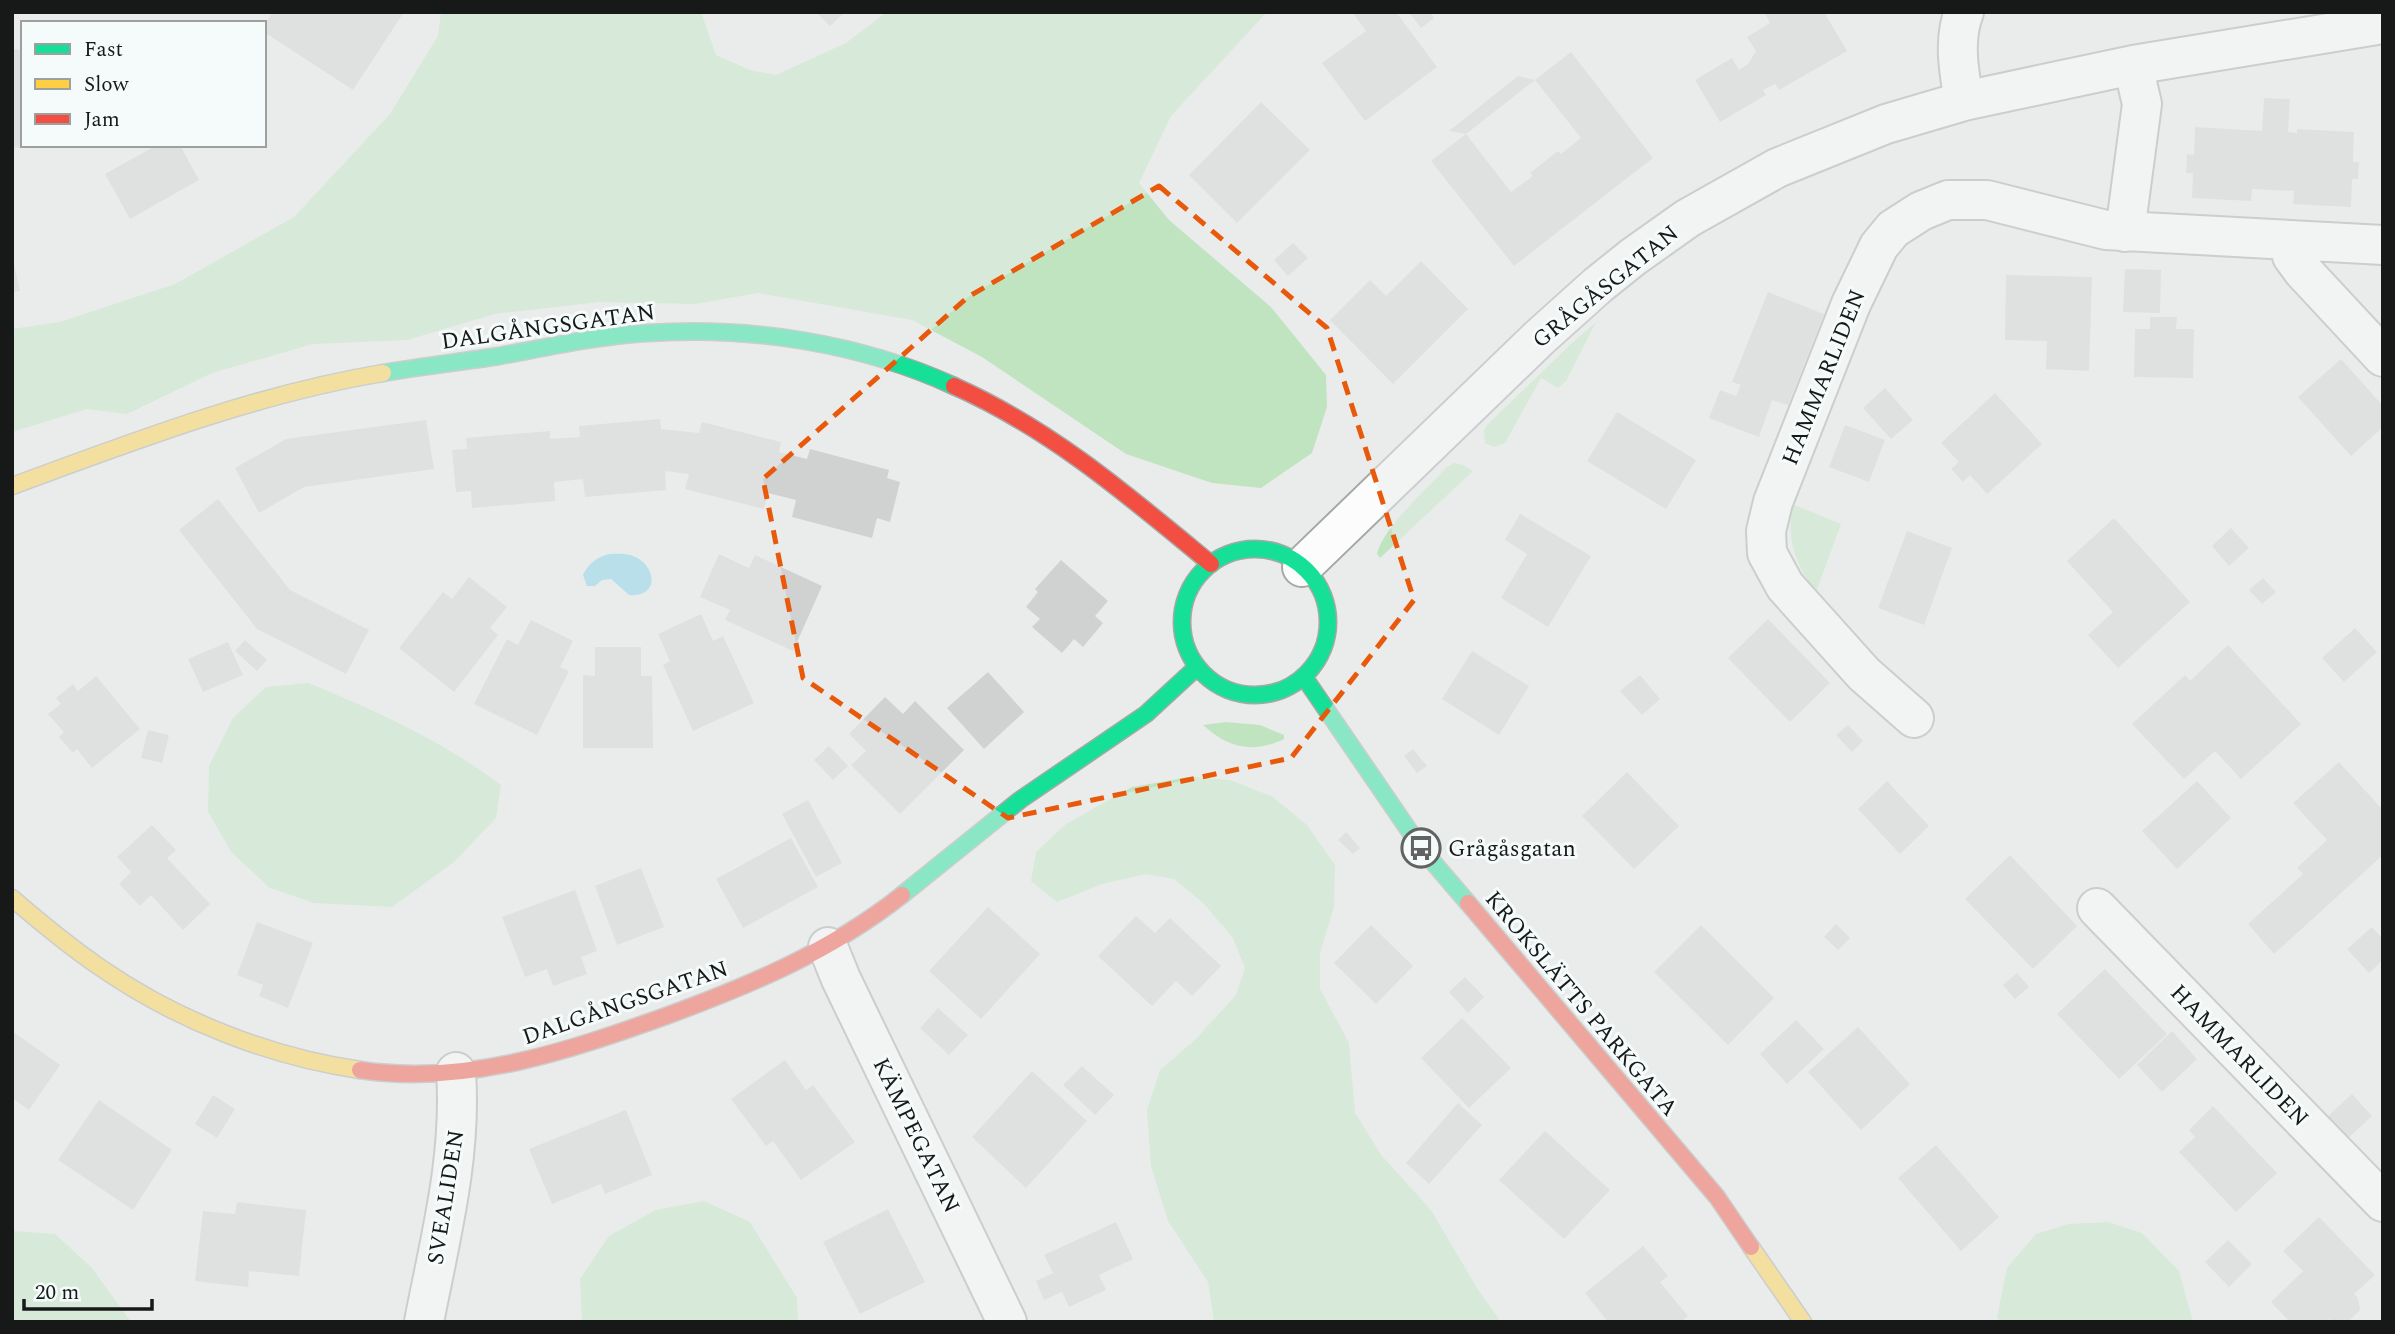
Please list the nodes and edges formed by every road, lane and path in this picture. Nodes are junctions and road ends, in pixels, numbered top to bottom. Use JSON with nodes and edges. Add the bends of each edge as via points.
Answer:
{"nodes":[{"id":1,"x":1964,"y":12,"type":"edge"},
{"id":2,"x":2383,"y":24,"type":"edge"},
{"id":3,"x":2133,"y":65,"type":"junction"},
{"id":4,"x":1964,"y":101,"type":"junction"},
{"id":5,"x":2125,"y":232,"type":"junction"},
{"id":6,"x":2293,"y":241,"type":"junction"},
{"id":7,"x":2383,"y":246,"type":"edge"},
{"id":8,"x":2383,"y":357,"type":"edge"},
{"id":9,"x":12,"y":486,"type":"edge"},
{"id":10,"x":1211,"y":564,"type":"junction"},
{"id":11,"x":1302,"y":567,"type":"junction"},
{"id":12,"x":1197,"y":667,"type":"junction"},
{"id":13,"x":1304,"y":677,"type":"junction"},
{"id":14,"x":1914,"y":718,"type":"dead end"},
{"id":15,"x":12,"y":898,"type":"edge"},
{"id":16,"x":2097,"y":908,"type":"dead end"},
{"id":17,"x":828,"y":947,"type":"junction"},
{"id":18,"x":456,"y":1072,"type":"junction"},
{"id":19,"x":2383,"y":1202,"type":"edge"},
{"id":20,"x":424,"y":1322,"type":"edge"},
{"id":21,"x":1007,"y":1322,"type":"edge"},
{"id":22,"x":1803,"y":1322,"type":"edge"}],
"edges":[{"from":1,"to":4,"type":"street","via":[[1958,37]]},
{"from":2,"to":3,"type":"street","name":"GRÅGÅSGATAN"},
{"from":3,"to":4,"type":"street","name":"GRÅGÅSGATAN"},
{"from":3,"to":5,"type":"street","via":[[2142,104]]},
{"from":4,"to":11,"type":"street","name":"GRÅGÅSGATAN","via":[[1886,124],[1777,168],[1665,233],[1539,338]]},
{"from":5,"to":6,"type":"street","name":"HAMMARLIDEN"},
{"from":5,"to":14,"type":"street","name":"HAMMARLIDEN","via":[[1986,200],[1948,200],[1893,229],[1879,246],[1851,304],[1773,502],[1766,531],[1768,552],[1785,586],[1864,674]]},
{"from":6,"to":7,"type":"street","name":"HAMMARLIDEN"},
{"from":6,"to":8,"type":"street","via":[[2292,256],[2302,271]]},
{"from":9,"to":10,"type":"street","name":"DALGÅNGSGATAN","via":[[302,390],[570,341],[668,332],[746,334],[889,361],[949,383],[1062,446]]},
{"from":10,"to":11,"type":"street","via":[[1229,554],[1267,550]]},
{"from":10,"to":12,"type":"street","via":[[1195,580],[1185,601],[1186,647]]},
{"from":11,"to":13,"type":"street","via":[[1321,592],[1328,622],[1317,661]]},
{"from":12,"to":13,"type":"street","via":[[1220,686],[1248,695],[1287,688]]},
{"from":12,"to":17,"type":"street","name":"DALGÅNGSGATAN","via":[[1146,714],[1004,812]]},
{"from":13,"to":22,"type":"street","name":"KROKSLÄTTS PARKGATA","via":[[1421,848],[1717,1197]]},
{"from":15,"to":18,"type":"street","name":"DALGÅNGSGATAN","via":[[106,972],[180,1012],[259,1045],[371,1072]]},
{"from":16,"to":19,"type":"street","name":"HAMMARLIDEN"},
{"from":17,"to":18,"type":"street","name":"DALGÅNGSGATAN","via":[[764,978],[615,1034],[523,1062]]},
{"from":17,"to":21,"type":"street","name":"KÄMPEGATAN"},
{"from":18,"to":20,"type":"street","name":"SVEALIDEN","via":[[455,1164]]}]}
